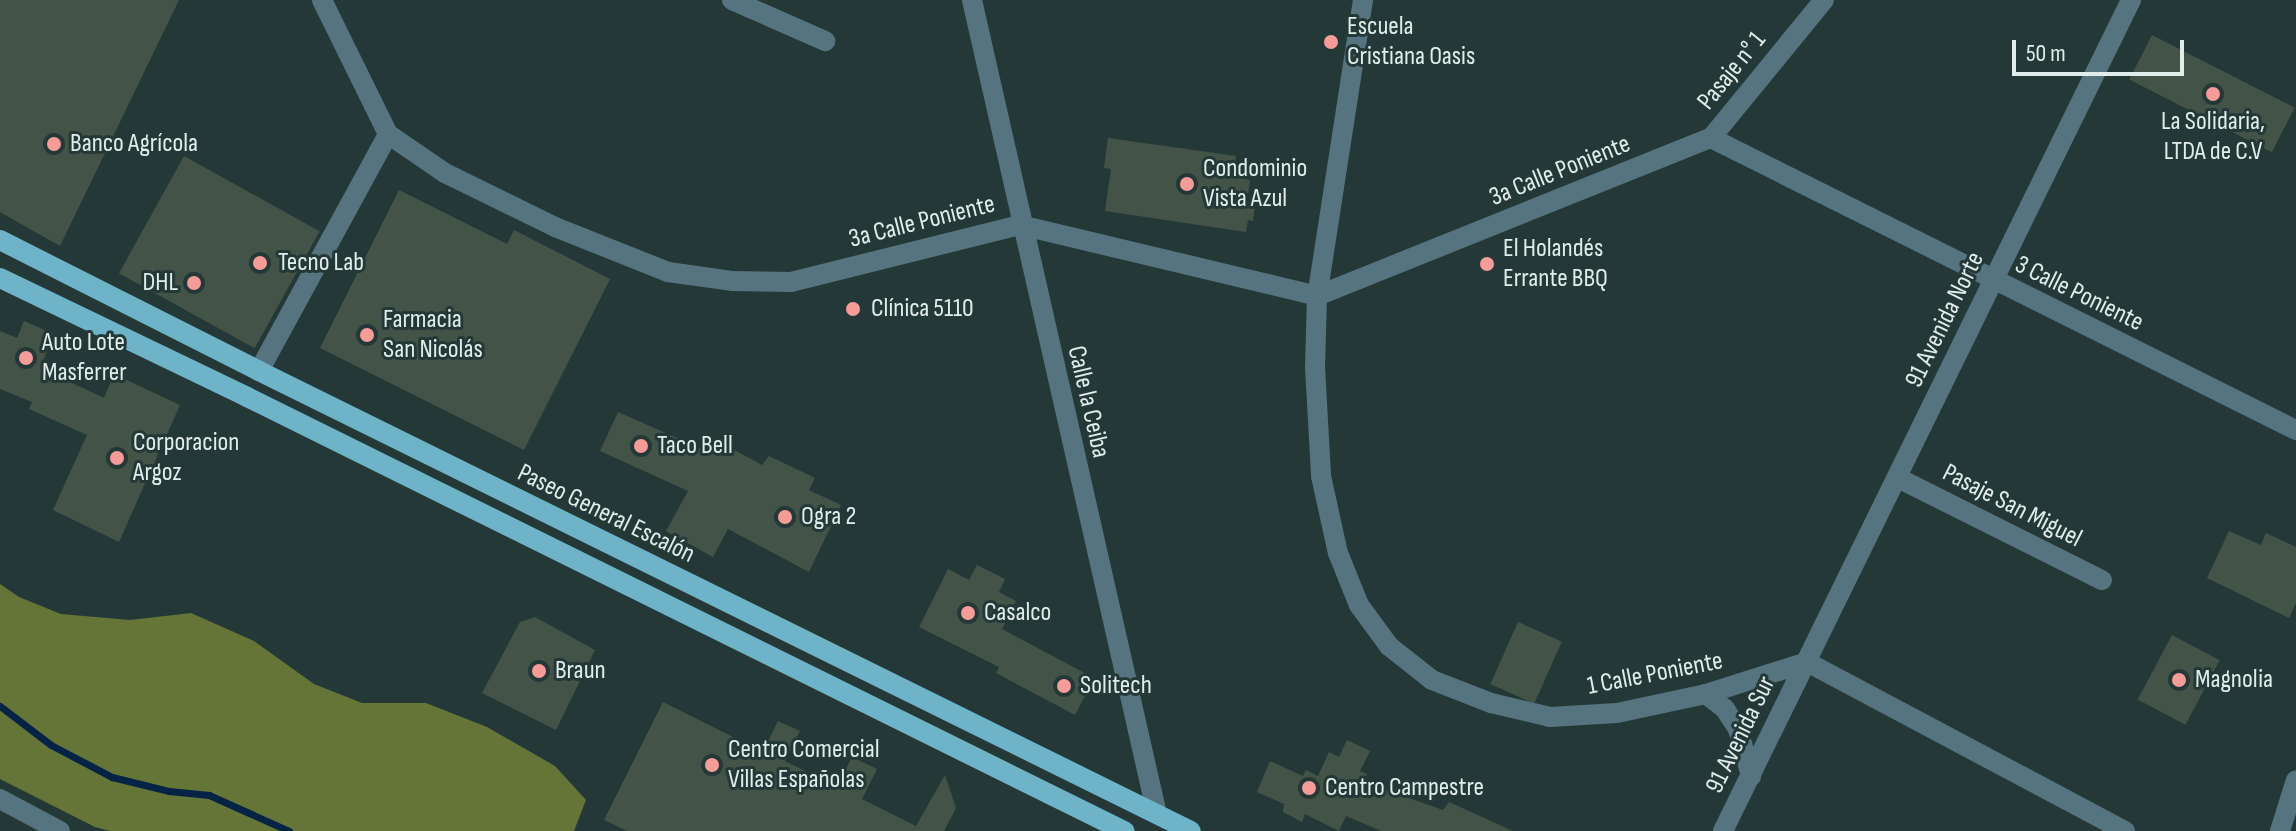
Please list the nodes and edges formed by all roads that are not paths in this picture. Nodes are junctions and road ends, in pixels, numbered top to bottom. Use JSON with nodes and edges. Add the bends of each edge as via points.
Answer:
{"nodes":[{"id":1,"x":322,"y":0,"type":"edge"},
{"id":2,"x":732,"y":0,"type":"edge"},
{"id":3,"x":972,"y":0,"type":"edge"},
{"id":4,"x":1363,"y":0,"type":"edge"},
{"id":5,"x":1824,"y":0,"type":"edge"},
{"id":6,"x":2131,"y":0,"type":"edge"},
{"id":7,"x":825,"y":41,"type":"dead end"},
{"id":8,"x":388,"y":134,"type":"junction"},
{"id":9,"x":1711,"y":138,"type":"junction"},
{"id":10,"x":1020,"y":225,"type":"junction"},
{"id":11,"x":0,"y":240,"type":"edge"},
{"id":12,"x":0,"y":278,"type":"edge"},
{"id":13,"x":1993,"y":280,"type":"junction"},
{"id":14,"x":1317,"y":296,"type":"junction"},
{"id":15,"x":259,"y":371,"type":"junction"},
{"id":16,"x":2296,"y":430,"type":"edge"},
{"id":17,"x":1898,"y":478,"type":"junction"},
{"id":18,"x":2102,"y":580,"type":"dead end"},
{"id":19,"x":1807,"y":662,"type":"junction"},
{"id":20,"x":1706,"y":694,"type":"junction"},
{"id":21,"x":1751,"y":776,"type":"junction"},
{"id":22,"x":2296,"y":780,"type":"edge"},
{"id":23,"x":0,"y":799,"type":"edge"},
{"id":24,"x":1157,"y":814,"type":"junction"},
{"id":25,"x":60,"y":831,"type":"edge"},
{"id":26,"x":1124,"y":831,"type":"edge"},
{"id":27,"x":1191,"y":831,"type":"edge"},
{"id":28,"x":1723,"y":831,"type":"edge"},
{"id":29,"x":2125,"y":831,"type":"edge"},
{"id":30,"x":2280,"y":831,"type":"edge"}],
"edges":[{"from":1,"to":8,"type":"street","name":"3a Calle Poniente"},
{"from":2,"to":7,"type":"street"},
{"from":3,"to":10,"type":"street","name":"Calle la Ceiba"},
{"from":4,"to":14,"type":"street","name":"1 Calle Poniente"},
{"from":5,"to":9,"type":"street","name":"Pasaje n° 1"},
{"from":6,"to":13,"type":"street","name":"91 Avenida Norte"},
{"from":8,"to":10,"type":"street","name":"3a Calle Poniente","via":[[445,173],[555,227],[668,272],[791,282]]},
{"from":8,"to":15,"type":"street"},
{"from":9,"to":13,"type":"street","name":"3 Calle Poniente"},
{"from":9,"to":14,"type":"street","name":"3a Calle Poniente"},
{"from":10,"to":14,"type":"street","name":"3a Calle Poniente"},
{"from":10,"to":24,"type":"street","name":"Calle la Ceiba"},
{"from":11,"to":15,"type":"main road","name":"Paseo General Escalón"},
{"from":12,"to":26,"type":"main road","name":"Paseo General Escalón"},
{"from":13,"to":16,"type":"street","name":"3 Calle Poniente"},
{"from":13,"to":17,"type":"street","name":"91 Avenida Norte"},
{"from":14,"to":20,"type":"street","name":"1 Calle Poniente","via":[[1321,476],[1338,553],[1359,605],[1389,646],[1432,680],[1491,703],[1550,717],[1617,713]]},
{"from":15,"to":24,"type":"main road","name":"Paseo General Escalón"},
{"from":17,"to":18,"type":"street","name":"Pasaje San Miguel"},
{"from":17,"to":19,"type":"street","name":"91 Avenida Norte"},
{"from":19,"to":20,"type":"street","name":"1 Calle Poniente"},
{"from":19,"to":21,"type":"street","name":"91 Avenida Sur"},
{"from":19,"to":29,"type":"street"},
{"from":20,"to":21,"type":"street","via":[[1738,729]]},
{"from":21,"to":28,"type":"street","name":"91 Avenida Sur"},
{"from":22,"to":30,"type":"street"},
{"from":23,"to":25,"type":"street"},
{"from":24,"to":27,"type":"main road","name":"Paseo General Escalón"}]}
